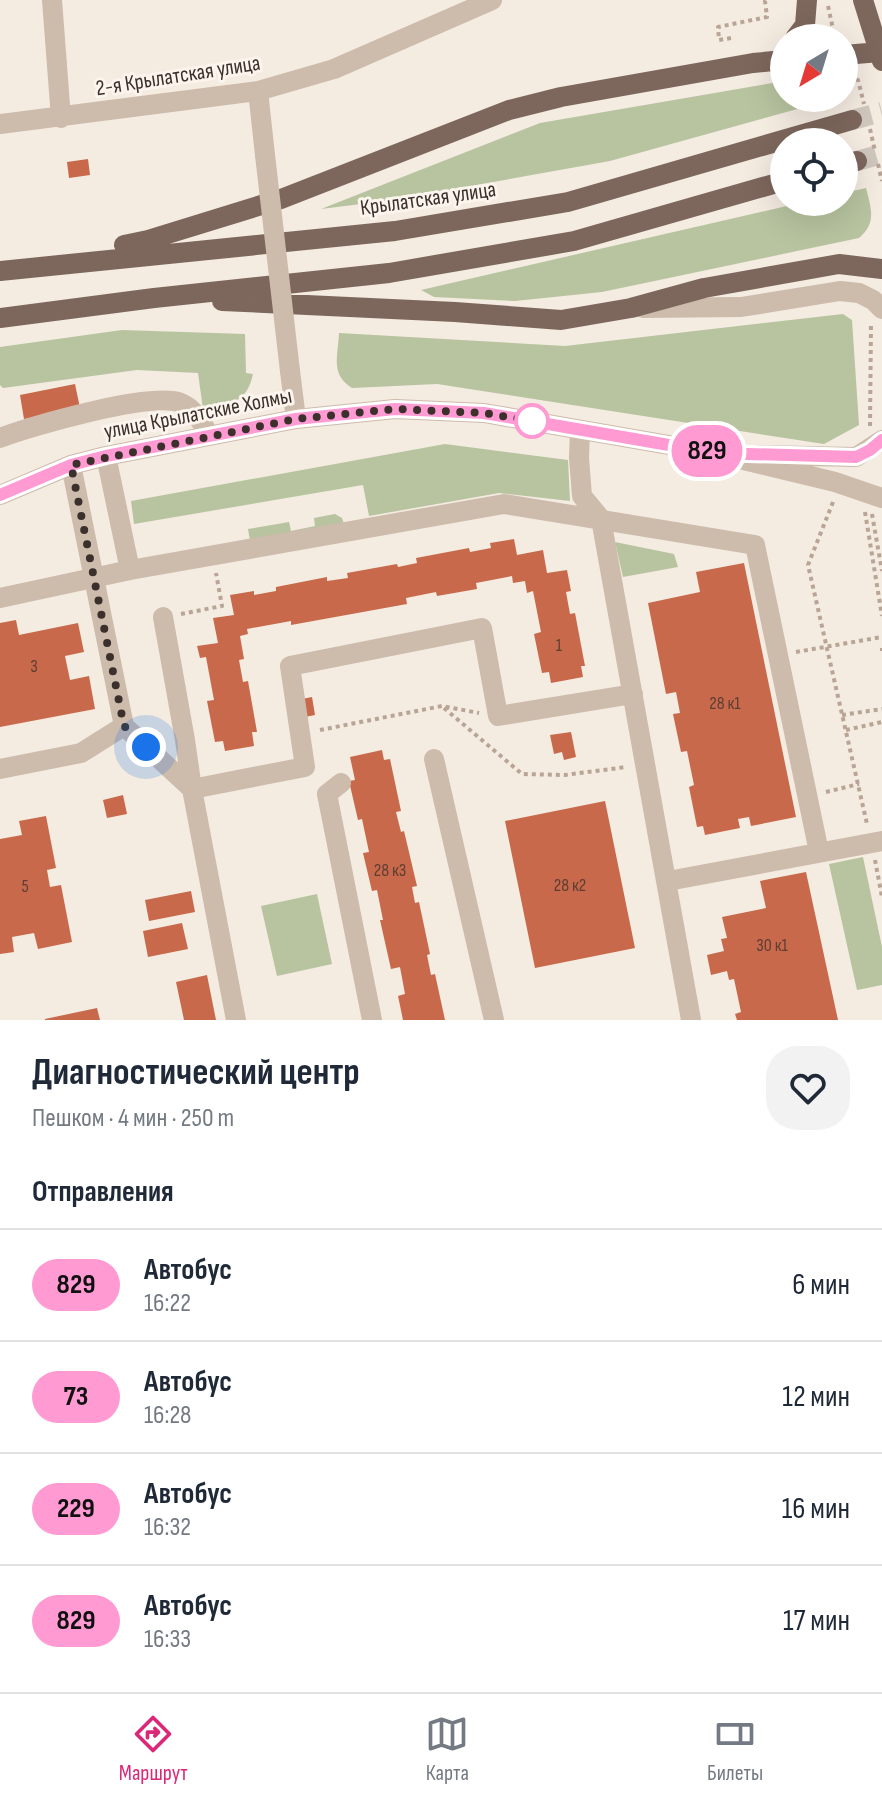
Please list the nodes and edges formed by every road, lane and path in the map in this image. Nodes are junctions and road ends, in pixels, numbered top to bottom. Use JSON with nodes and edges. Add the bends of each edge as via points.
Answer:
{"nodes":[{"id":1,"x":52,"y":0,"type":"edge"},
{"id":2,"x":492,"y":0,"type":"edge"},
{"id":3,"x":769,"y":0,"type":"edge"},
{"id":4,"x":807,"y":0,"type":"edge"},
{"id":5,"x":826,"y":0,"type":"edge"},
{"id":6,"x":863,"y":0,"type":"edge"},
{"id":7,"x":805,"y":24,"type":"edge"},
{"id":8,"x":832,"y":24,"type":"edge"},
{"id":9,"x":731,"y":38,"type":"dead end"},
{"id":10,"x":770,"y":55,"type":"edge"},
{"id":11,"x":858,"y":56,"type":"edge"},
{"id":12,"x":881,"y":57,"type":"edge"},
{"id":13,"x":770,"y":61,"type":"edge"},
{"id":14,"x":753,"y":63,"type":"junction"},
{"id":15,"x":258,"y":91,"type":"junction"},
{"id":16,"x":61,"y":118,"type":"junction"},
{"id":17,"x":852,"y":120,"type":"tunnel mouth"},
{"id":18,"x":0,"y":124,"type":"edge"},
{"id":19,"x":770,"y":185,"type":"edge"},
{"id":20,"x":882,"y":269,"type":"edge"},
{"id":21,"x":7,"y":270,"type":"edge"},
{"id":22,"x":154,"y":298,"type":"junction"},
{"id":23,"x":631,"y":308,"type":"junction"},
{"id":24,"x":882,"y":309,"type":"edge"},
{"id":25,"x":0,"y":318,"type":"edge"},
{"id":26,"x":296,"y":419,"type":"junction"},
{"id":27,"x":580,"y":430,"type":"junction"},
{"id":28,"x":209,"y":435,"type":"junction"},
{"id":29,"x":0,"y":438,"type":"edge"},
{"id":30,"x":882,"y":440,"type":"edge"},
{"id":31,"x":715,"y":453,"type":"junction"},
{"id":32,"x":106,"y":456,"type":"junction"},
{"id":33,"x":71,"y":465,"type":"junction"},
{"id":34,"x":2,"y":488,"type":"edge"},
{"id":35,"x":833,"y":502,"type":"dead end"},
{"id":36,"x":873,"y":503,"type":"edge"},
{"id":37,"x":601,"y":519,"type":"junction"},
{"id":38,"x":212,"y":555,"type":"junction"},
{"id":39,"x":130,"y":570,"type":"junction"},
{"id":40,"x":93,"y":576,"type":"junction"},
{"id":41,"x":0,"y":598,"type":"edge"},
{"id":42,"x":882,"y":616,"type":"edge"},
{"id":43,"x":163,"y":617,"type":"joint"},
{"id":44,"x":882,"y":637,"type":"edge"},
{"id":45,"x":827,"y":645,"type":"junction"},
{"id":46,"x":778,"y":655,"type":"junction"},
{"id":47,"x":633,"y":694,"type":"junction"},
{"id":48,"x":442,"y":706,"type":"junction"},
{"id":49,"x":882,"y":709,"type":"edge"},
{"id":50,"x":842,"y":715,"type":"junction"},
{"id":51,"x":498,"y":716,"type":"junction"},
{"id":52,"x":882,"y":722,"type":"edge"},
{"id":53,"x":124,"y":726,"type":"junction"},
{"id":54,"x":846,"y":730,"type":"junction"},
{"id":55,"x":319,"y":741,"type":"dead end"},
{"id":56,"x":434,"y":759,"type":"dead end"},
{"id":57,"x":646,"y":764,"type":"junction"},
{"id":58,"x":0,"y":769,"type":"edge"},
{"id":59,"x":341,"y":783,"type":"dead end"},
{"id":60,"x":859,"y":784,"type":"junction"},
{"id":61,"x":192,"y":789,"type":"junction"},
{"id":62,"x":807,"y":796,"type":"junction"},
{"id":63,"x":877,"y":842,"type":"edge"},
{"id":64,"x":819,"y":852,"type":"junction"},
{"id":65,"x":668,"y":881,"type":"junction"},
{"id":66,"x":882,"y":897,"type":"edge"},
{"id":67,"x":236,"y":1020,"type":"edge"},
{"id":68,"x":372,"y":1020,"type":"edge"},
{"id":69,"x":494,"y":1020,"type":"edge"},
{"id":70,"x":691,"y":1020,"type":"edge"}],
"edges":[{"from":1,"to":16,"type":"street"},
{"from":2,"to":15,"type":"street","name":"2-я Крылатская улица","via":[[334,69]]},
{"from":3,"to":9,"type":"path","via":[[767,17],[718,27],[719,40]]},
{"from":4,"to":7,"type":"main road"},
{"from":5,"to":8,"type":"path"},
{"from":6,"to":12,"type":"main road"},
{"from":10,"to":14,"type":"main road"},
{"from":11,"to":12,"type":"main road"},
{"from":13,"to":14,"type":"main road"},
{"from":14,"to":21,"type":"main road","via":[[509,110],[281,199],[148,240]]},
{"from":15,"to":16,"type":"street","name":"2-я Крылатская улица"},
{"from":15,"to":26,"type":"street","bridge":true},
{"from":16,"to":18,"type":"street","name":"2-я Крылатская улица"},
{"from":17,"to":21,"type":"main road","name":"Крылатская улица","via":[[568,202],[395,231]]},
{"from":19,"to":22,"type":"main road","via":[[574,241],[389,273]]},
{"from":20,"to":23,"type":"main road","via":[[839,264],[704,288]]},
{"from":22,"to":23,"type":"main road","via":[[561,320]]},
{"from":22,"to":25,"type":"main road"},
{"from":23,"to":24,"type":"street","via":[[741,307],[840,291],[859,293]]},
{"from":26,"to":27,"type":"street","name":"улица Крылатские Холмы","via":[[441,409]]},
{"from":26,"to":28,"type":"street","name":"улица Крылатские Холмы"},
{"from":27,"to":31,"type":"street","name":"улица Крылатские Холмы"},
{"from":27,"to":37,"type":"street","via":[[582,496]]},
{"from":28,"to":29,"type":"street","via":[[183,404],[166,399],[31,426]]},
{"from":28,"to":32,"type":"street","name":"улица Крылатские Холмы"},
{"from":30,"to":31,"type":"street","via":[[856,457]]},
{"from":31,"to":36,"type":"street","name":"улица Крылатские Холмы","via":[[835,482]]},
{"from":32,"to":33,"type":"street","name":"улица Крылатские Холмы"},
{"from":32,"to":39,"type":"street"},
{"from":33,"to":34,"type":"street","name":"улица Крылатские Холмы"},
{"from":33,"to":40,"type":"street"},
{"from":35,"to":45,"type":"path","via":[[808,565]]},
{"from":36,"to":42,"type":"path"},
{"from":37,"to":38,"type":"street","via":[[504,504]]},
{"from":37,"to":46,"type":"street","via":[[755,545]]},
{"from":37,"to":47,"type":"street"},
{"from":38,"to":39,"type":"street"},
{"from":38,"to":43,"type":"path","via":[[222,606]]},
{"from":39,"to":40,"type":"street"},
{"from":40,"to":41,"type":"street"},
{"from":40,"to":53,"type":"street"},
{"from":43,"to":61,"type":"street"},
{"from":44,"to":45,"type":"path"},
{"from":45,"to":46,"type":"path"},
{"from":45,"to":50,"type":"path"},
{"from":46,"to":62,"type":"street"},
{"from":47,"to":51,"type":"street"},
{"from":47,"to":57,"type":"street"},
{"from":48,"to":51,"type":"path"},
{"from":48,"to":55,"type":"path","via":[[320,729]]},
{"from":48,"to":57,"type":"path","via":[[522,774],[565,775]]},
{"from":49,"to":50,"type":"path"},
{"from":50,"to":54,"type":"path"},
{"from":51,"to":61,"type":"street","via":[[482,628],[290,666],[305,767]]},
{"from":52,"to":54,"type":"path"},
{"from":53,"to":58,"type":"street","via":[[81,753]]},
{"from":53,"to":61,"type":"street"},
{"from":54,"to":60,"type":"path"},
{"from":56,"to":69,"type":"street"},
{"from":57,"to":65,"type":"street"},
{"from":59,"to":68,"type":"street","via":[[327,794]]},
{"from":60,"to":62,"type":"path"},
{"from":60,"to":63,"type":"path"},
{"from":61,"to":67,"type":"street"},
{"from":62,"to":64,"type":"street"},
{"from":63,"to":64,"type":"street"},
{"from":63,"to":66,"type":"path"},
{"from":64,"to":65,"type":"street"},
{"from":65,"to":70,"type":"street"}]}
